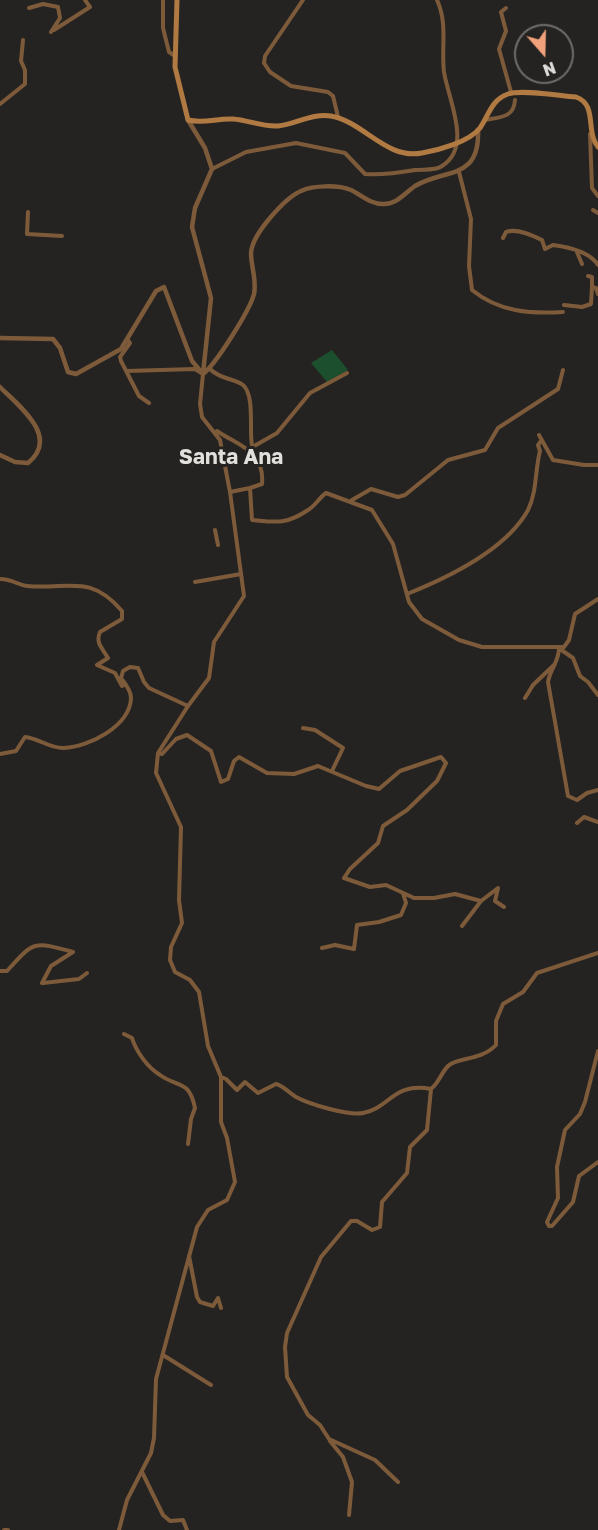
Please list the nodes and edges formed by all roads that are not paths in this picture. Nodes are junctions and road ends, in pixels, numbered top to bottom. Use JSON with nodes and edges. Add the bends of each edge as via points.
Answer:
{"nodes":[{"id":1,"x":85,"y":0,"type":"edge"},
{"id":2,"x":163,"y":0,"type":"edge"},
{"id":3,"x":177,"y":0,"type":"edge"},
{"id":4,"x":303,"y":0,"type":"edge"},
{"id":5,"x":437,"y":0,"type":"edge"},
{"id":6,"x":29,"y":8,"type":"dead end"},
{"id":7,"x":507,"y":8,"type":"dead end"},
{"id":8,"x":23,"y":40,"type":"dead end"},
{"id":9,"x":175,"y":56,"type":"junction"},
{"id":10,"x":511,"y":92,"type":"junction"},
{"id":11,"x":515,"y":100,"type":"dead end"},
{"id":12,"x":0,"y":104,"type":"edge"},
{"id":13,"x":338,"y":117,"type":"junction"},
{"id":14,"x":188,"y":120,"type":"junction"},
{"id":15,"x":484,"y":120,"type":"junction"},
{"id":16,"x":478,"y":130,"type":"junction"},
{"id":17,"x":590,"y":133,"type":"junction"},
{"id":18,"x":457,"y":142,"type":"junction"},
{"id":19,"x":598,"y":147,"type":"edge"},
{"id":20,"x":212,"y":169,"type":"junction"},
{"id":21,"x":459,"y":172,"type":"junction"},
{"id":22,"x":598,"y":196,"type":"edge"},
{"id":23,"x":593,"y":210,"type":"dead end"},
{"id":24,"x":28,"y":212,"type":"dead end"},
{"id":25,"x":598,"y":213,"type":"edge"},
{"id":26,"x":62,"y":236,"type":"dead end"},
{"id":27,"x":503,"y":237,"type":"dead end"},
{"id":28,"x":577,"y":251,"type":"junction"},
{"id":29,"x":582,"y":264,"type":"dead end"},
{"id":30,"x":598,"y":265,"type":"edge"},
{"id":31,"x":588,"y":276,"type":"dead end"},
{"id":32,"x":592,"y":287,"type":"junction"},
{"id":33,"x":598,"y":294,"type":"edge"},
{"id":34,"x":564,"y":305,"type":"dead end"},
{"id":35,"x":563,"y":312,"type":"dead end"},
{"id":36,"x":0,"y":338,"type":"edge"},
{"id":37,"x":128,"y":340,"type":"junction"},
{"id":38,"x":210,"y":369,"type":"junction"},
{"id":39,"x":563,"y":370,"type":"dead end"},
{"id":40,"x":127,"y":371,"type":"junction"},
{"id":41,"x":347,"y":373,"type":"dead end"},
{"id":42,"x":203,"y":374,"type":"junction"},
{"id":43,"x":0,"y":387,"type":"edge"},
{"id":44,"x":149,"y":403,"type":"dead end"},
{"id":45,"x":214,"y":429,"type":"junction"},
{"id":46,"x":539,"y":435,"type":"dead end"},
{"id":47,"x":541,"y":441,"type":"junction"},
{"id":48,"x":251,"y":447,"type":"junction"},
{"id":49,"x":0,"y":455,"type":"edge"},
{"id":50,"x":225,"y":462,"type":"junction"},
{"id":51,"x":193,"y":464,"type":"dead end"},
{"id":52,"x":598,"y":465,"type":"edge"},
{"id":53,"x":250,"y":488,"type":"junction"},
{"id":54,"x":230,"y":492,"type":"junction"},
{"id":55,"x":351,"y":500,"type":"junction"},
{"id":56,"x":215,"y":530,"type":"dead end"},
{"id":57,"x":218,"y":545,"type":"dead end"},
{"id":58,"x":241,"y":574,"type":"junction"},
{"id":59,"x":0,"y":579,"type":"edge"},
{"id":60,"x":195,"y":582,"type":"dead end"},
{"id":61,"x":407,"y":594,"type":"junction"},
{"id":62,"x":598,"y":599,"type":"edge"},
{"id":63,"x":559,"y":648,"type":"junction"},
{"id":64,"x":558,"y":662,"type":"junction"},
{"id":65,"x":125,"y":684,"type":"junction"},
{"id":66,"x":598,"y":695,"type":"edge"},
{"id":67,"x":525,"y":698,"type":"dead end"},
{"id":68,"x":188,"y":705,"type":"junction"},
{"id":69,"x":303,"y":728,"type":"dead end"},
{"id":70,"x":158,"y":753,"type":"junction"},
{"id":71,"x":0,"y":754,"type":"edge"},
{"id":72,"x":332,"y":771,"type":"junction"},
{"id":73,"x":598,"y":790,"type":"edge"},
{"id":74,"x":598,"y":822,"type":"edge"},
{"id":75,"x":577,"y":823,"type":"dead end"},
{"id":76,"x":403,"y":892,"type":"junction"},
{"id":77,"x":481,"y":901,"type":"junction"},
{"id":78,"x":504,"y":906,"type":"dead end"},
{"id":79,"x":462,"y":926,"type":"dead end"},
{"id":80,"x":322,"y":948,"type":"dead end"},
{"id":81,"x":598,"y":953,"type":"edge"},
{"id":82,"x":0,"y":971,"type":"edge"},
{"id":83,"x":87,"y":973,"type":"dead end"},
{"id":84,"x":124,"y":1034,"type":"dead end"},
{"id":85,"x":598,"y":1051,"type":"edge"},
{"id":86,"x":221,"y":1077,"type":"junction"},
{"id":87,"x":431,"y":1089,"type":"junction"},
{"id":88,"x":188,"y":1144,"type":"dead end"},
{"id":89,"x":598,"y":1162,"type":"edge"},
{"id":90,"x":189,"y":1253,"type":"junction"},
{"id":91,"x":221,"y":1308,"type":"dead end"},
{"id":92,"x":163,"y":1355,"type":"junction"},
{"id":93,"x":211,"y":1385,"type":"dead end"},
{"id":94,"x":330,"y":1440,"type":"junction"},
{"id":95,"x":142,"y":1472,"type":"junction"},
{"id":96,"x":398,"y":1482,"type":"dead end"},
{"id":97,"x":349,"y":1515,"type":"dead end"},
{"id":98,"x":119,"y":1530,"type":"edge"},
{"id":99,"x":187,"y":1530,"type":"edge"}],
"edges":[{"from":1,"to":6,"type":"street","via":[[90,7],[52,31],[60,18],[58,7],[43,4]]},
{"from":2,"to":9,"type":"street","via":[[163,28],[169,52]]},
{"from":3,"to":9,"type":"main road"},
{"from":4,"to":13,"type":"street","via":[[264,63],[291,86],[328,92],[333,96]]},
{"from":5,"to":18,"type":"street","via":[[444,16],[444,72]]},
{"from":7,"to":10,"type":"street","via":[[501,12],[506,34],[499,49]]},
{"from":8,"to":12,"type":"street","via":[[21,61],[26,84]]},
{"from":9,"to":14,"type":"main road"},
{"from":10,"to":15,"type":"main road","via":[[496,101]]},
{"from":10,"to":17,"type":"main road","via":[[580,98],[589,109]]},
{"from":11,"to":15,"type":"street","via":[[511,114]]},
{"from":13,"to":14,"type":"main road","via":[[319,115],[270,126],[232,119],[204,123]]},
{"from":13,"to":18,"type":"main road","via":[[388,147],[410,154]]},
{"from":14,"to":20,"type":"street"},
{"from":15,"to":16,"type":"main road"},
{"from":16,"to":18,"type":"main road"},
{"from":16,"to":21,"type":"street","via":[[474,154]]},
{"from":17,"to":19,"type":"main road"},
{"from":17,"to":22,"type":"street","via":[[592,188]]},
{"from":18,"to":20,"type":"street","via":[[453,155],[442,166],[391,175],[365,174],[345,153],[296,143],[246,152]]},
{"from":20,"to":42,"type":"street","via":[[195,208],[192,227],[211,298]]},
{"from":21,"to":35,"type":"street","via":[[471,219],[468,266],[472,290],[513,311]]},
{"from":21,"to":38,"type":"street","via":[[418,185],[386,204],[342,188],[307,189],[291,198],[256,238],[251,250],[253,296]]},
{"from":23,"to":25,"type":"street"},
{"from":24,"to":26,"type":"street","via":[[27,234]]},
{"from":27,"to":28,"type":"street","via":[[506,232],[515,231],[542,240],[545,249],[553,245]]},
{"from":28,"to":29,"type":"street"},
{"from":28,"to":30,"type":"street","via":[[587,254]]},
{"from":31,"to":32,"type":"street","via":[[592,277]]},
{"from":32,"to":33,"type":"street"},
{"from":32,"to":34,"type":"street","via":[[591,303],[582,307]]},
{"from":36,"to":37,"type":"street","via":[[53,339],[68,372],[76,374],[121,349]]},
{"from":37,"to":40,"type":"street","via":[[130,343],[120,357]]},
{"from":37,"to":42,"type":"street","via":[[156,291],[164,287],[192,361]]},
{"from":38,"to":42,"type":"street"},
{"from":38,"to":48,"type":"street","via":[[220,378],[246,388]]},
{"from":39,"to":55,"type":"street","via":[[558,389],[498,428],[485,450],[448,460],[405,495],[398,497],[371,489]]},
{"from":40,"to":42,"type":"street","via":[[195,369]]},
{"from":40,"to":44,"type":"street","via":[[139,396]]},
{"from":41,"to":48,"type":"street","via":[[310,393],[277,433]]},
{"from":42,"to":45,"type":"street","via":[[202,417]]},
{"from":43,"to":49,"type":"street","via":[[40,430],[42,442],[36,457],[28,463]]},
{"from":45,"to":48,"type":"street"},
{"from":45,"to":50,"type":"street"},
{"from":46,"to":47,"type":"street"},
{"from":47,"to":52,"type":"street","via":[[554,460]]},
{"from":47,"to":61,"type":"street","via":[[528,510],[497,545],[436,583]]},
{"from":48,"to":53,"type":"street","via":[[262,484]]},
{"from":50,"to":51,"type":"street"},
{"from":50,"to":54,"type":"street"},
{"from":53,"to":54,"type":"street"},
{"from":53,"to":55,"type":"street","via":[[252,520],[288,521],[309,510],[326,493]]},
{"from":54,"to":58,"type":"street"},
{"from":55,"to":61,"type":"street","via":[[369,507],[379,519],[397,552]]},
{"from":56,"to":57,"type":"street"},
{"from":58,"to":60,"type":"street"},
{"from":58,"to":68,"type":"street","via":[[243,601],[217,636],[211,673]]},
{"from":59,"to":65,"type":"street","via":[[13,579],[25,586],[83,584],[102,591],[122,610],[122,619],[99,632],[100,648],[108,658],[97,665],[115,673],[122,686]]},
{"from":61,"to":63,"type":"street","via":[[417,616],[459,640],[482,647]]},
{"from":62,"to":63,"type":"street","via":[[578,610],[567,644]]},
{"from":63,"to":64,"type":"street"},
{"from":63,"to":66,"type":"street","via":[[573,658],[580,676]]},
{"from":64,"to":67,"type":"street"},
{"from":64,"to":73,"type":"street","via":[[548,682],[568,796],[576,800]]},
{"from":65,"to":68,"type":"street","via":[[121,678],[123,671],[138,668],[149,688]]},
{"from":65,"to":71,"type":"street","via":[[131,697],[116,727],[89,742],[64,748],[25,737],[16,751]]},
{"from":68,"to":70,"type":"street"},
{"from":69,"to":72,"type":"street","via":[[315,730],[343,748]]},
{"from":70,"to":72,"type":"street","via":[[188,735],[211,751],[221,782],[228,779],[239,757],[267,773],[294,774],[318,766]]},
{"from":70,"to":86,"type":"street","via":[[157,777],[181,827],[182,923],[171,947],[170,960],[175,972],[190,980],[199,992],[208,1046]]},
{"from":72,"to":76,"type":"street","via":[[379,789],[400,771],[438,756],[445,759],[437,781],[407,810],[383,826],[378,843],[344,876],[370,887],[386,885]]},
{"from":74,"to":75,"type":"street","via":[[584,817]]},
{"from":76,"to":77,"type":"street","via":[[414,898],[455,894]]},
{"from":76,"to":80,"type":"street","via":[[406,903],[401,915],[357,925],[354,949],[335,945]]},
{"from":77,"to":78,"type":"street","via":[[498,888],[495,901]]},
{"from":77,"to":79,"type":"street"},
{"from":81,"to":87,"type":"street","via":[[537,973],[523,993],[503,1004],[492,1050],[447,1066]]},
{"from":82,"to":83,"type":"street","via":[[7,970],[25,949],[37,944],[73,952],[51,966],[42,983],[79,979]]},
{"from":84,"to":88,"type":"street","via":[[132,1038],[136,1050],[160,1076],[188,1089],[195,1108]]},
{"from":85,"to":89,"type":"street","via":[[580,1114],[565,1130],[558,1167],[558,1198],[547,1222],[549,1226],[573,1202],[579,1176]]},
{"from":86,"to":87,"type":"street","via":[[237,1090],[242,1083],[250,1084],[258,1093],[281,1085],[297,1098],[353,1113],[371,1110],[410,1087]]},
{"from":86,"to":90,"type":"street","via":[[221,1122],[235,1182],[227,1200],[201,1217]]},
{"from":87,"to":94,"type":"street","via":[[427,1130],[410,1147],[407,1173],[382,1202],[380,1227],[372,1230],[353,1221],[344,1227],[320,1260],[286,1337],[288,1383]]},
{"from":90,"to":91,"type":"street","via":[[197,1298],[213,1306],[218,1298]]},
{"from":90,"to":92,"type":"street"},
{"from":92,"to":93,"type":"street"},
{"from":92,"to":95,"type":"street","via":[[156,1378],[154,1438]]},
{"from":94,"to":96,"type":"street","via":[[375,1460]]},
{"from":94,"to":97,"type":"street","via":[[344,1457],[352,1482]]},
{"from":95,"to":98,"type":"street","via":[[127,1500]]},
{"from":95,"to":99,"type":"street","via":[[163,1515],[167,1520],[183,1520]]}]}
